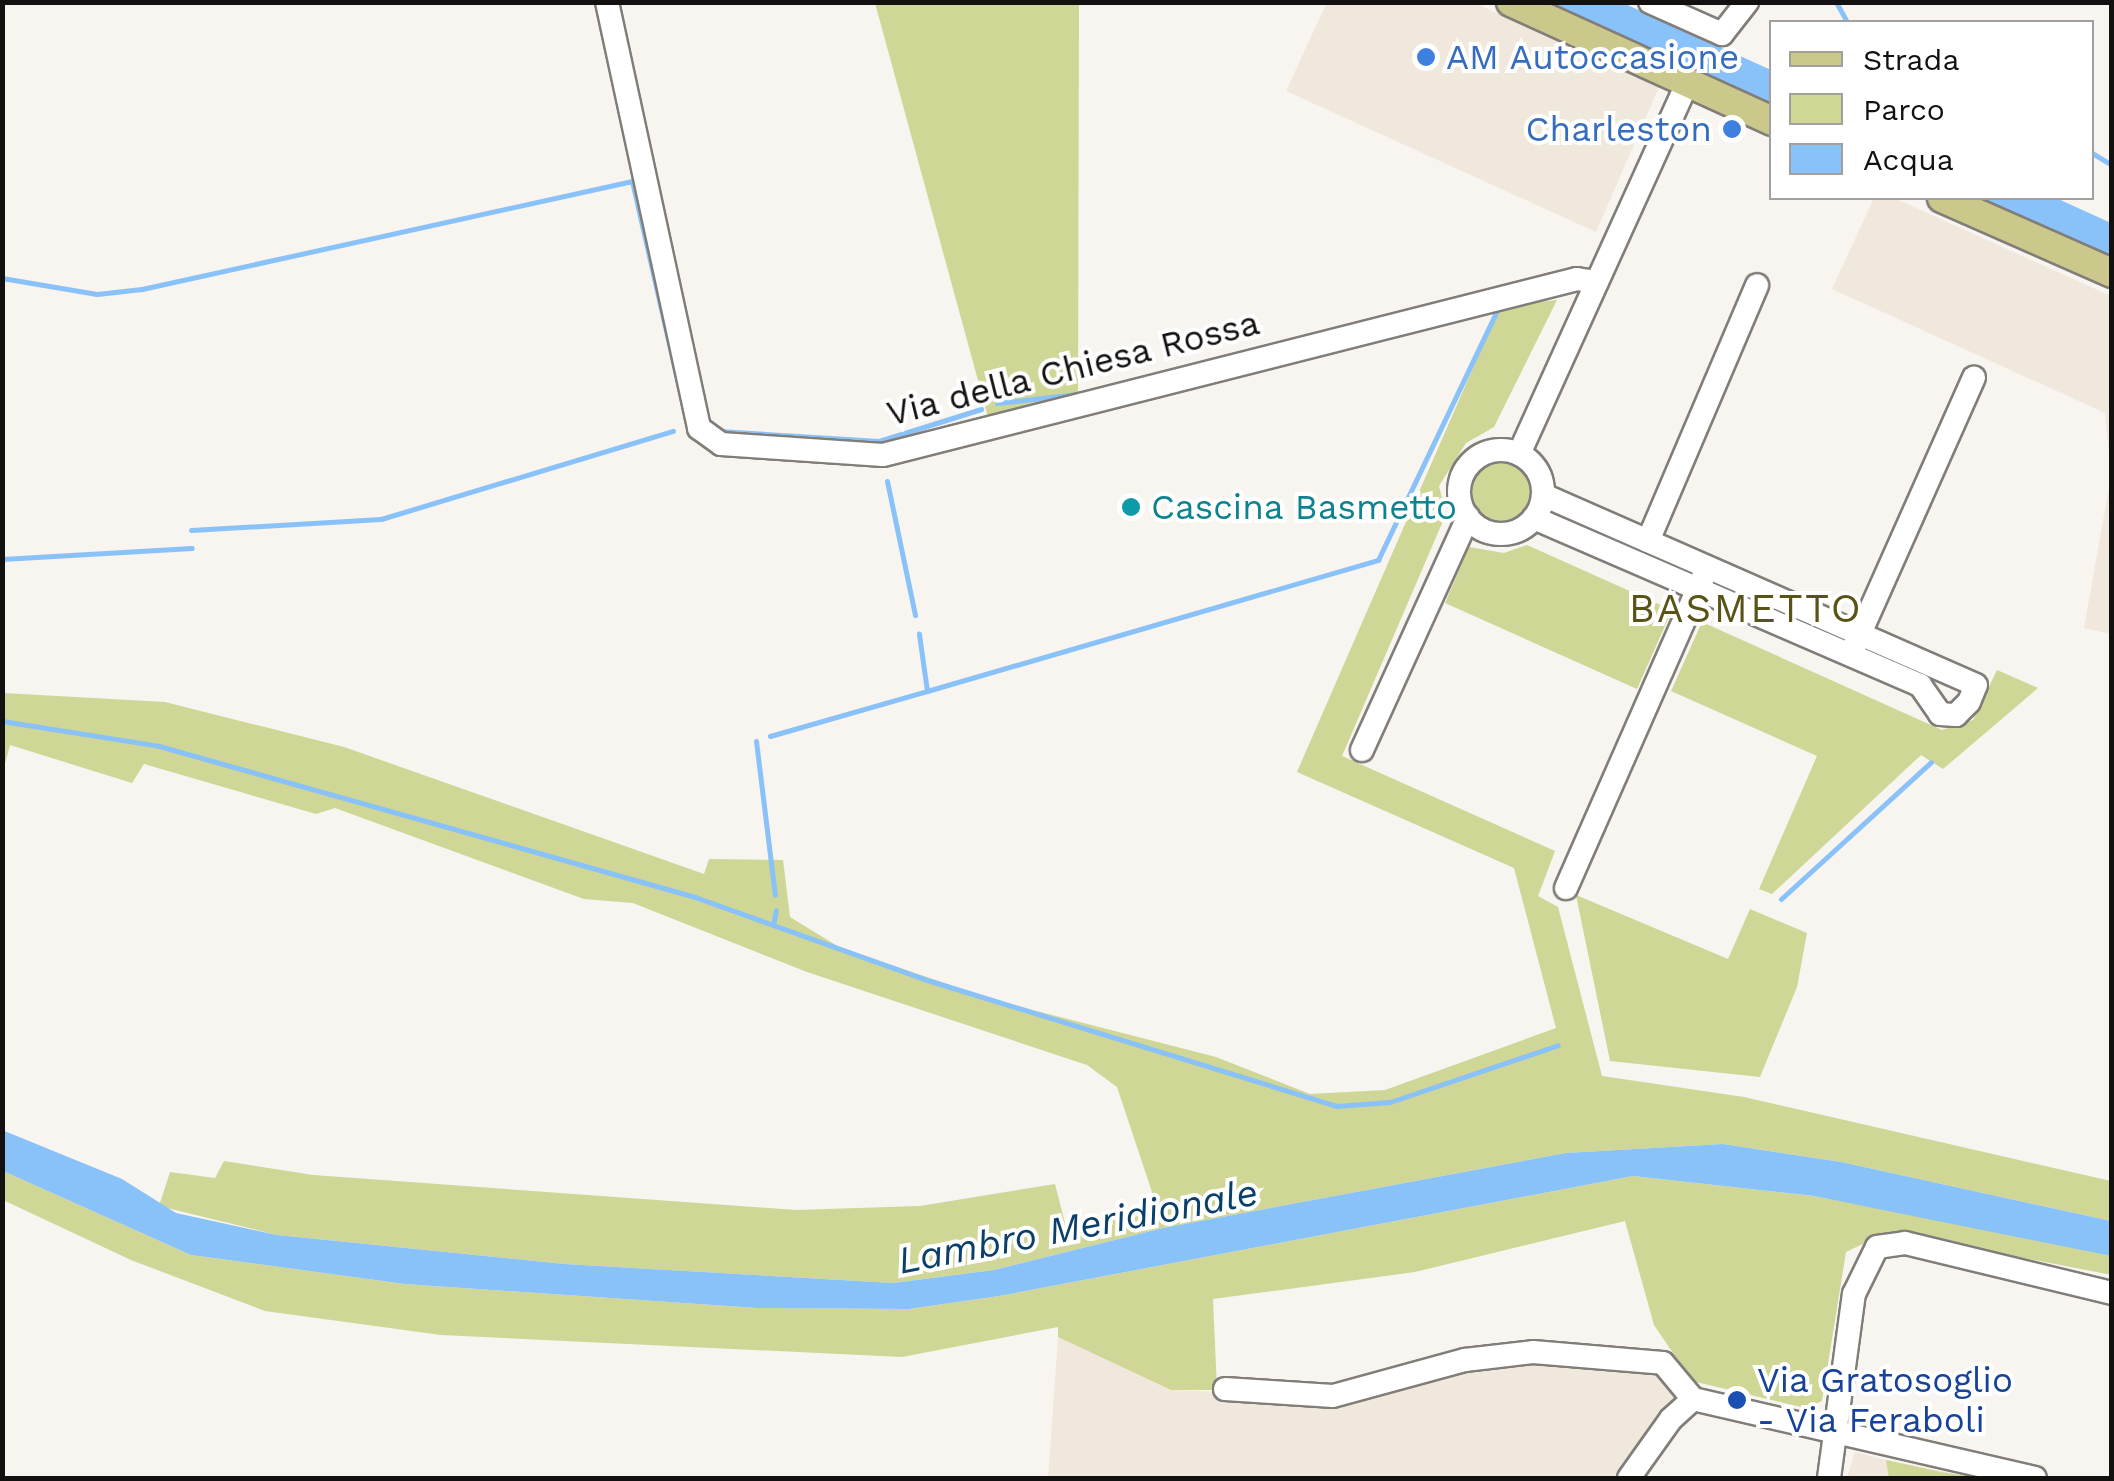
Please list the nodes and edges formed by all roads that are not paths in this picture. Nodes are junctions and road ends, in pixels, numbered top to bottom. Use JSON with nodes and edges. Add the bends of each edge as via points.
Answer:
{"nodes":[{"id":1,"x":606,"y":2,"type":"edge"},
{"id":2,"x":1510,"y":2,"type":"edge"},
{"id":3,"x":1650,"y":2,"type":"edge"},
{"id":4,"x":1747,"y":2,"type":"edge"},
{"id":5,"x":1687,"y":84,"type":"junction"},
{"id":6,"x":1769,"y":120,"type":"edge"},
{"id":7,"x":1947,"y":200,"type":"edge"},
{"id":8,"x":2112,"y":273,"type":"edge"},
{"id":9,"x":1597,"y":282,"type":"junction"},
{"id":10,"x":1756,"y":285,"type":"dead end"},
{"id":11,"x":1974,"y":378,"type":"dead end"},
{"id":12,"x":1519,"y":454,"type":"junction"},
{"id":13,"x":1543,"y":495,"type":"junction"},
{"id":14,"x":1468,"y":517,"type":"junction"},
{"id":15,"x":1534,"y":518,"type":"junction"},
{"id":16,"x":1648,"y":541,"type":"junction"},
{"id":17,"x":1702,"y":578,"type":"junction"},
{"id":18,"x":1855,"y":644,"type":"junction"},
{"id":19,"x":1362,"y":750,"type":"dead end"},
{"id":20,"x":1566,"y":888,"type":"dead end"},
{"id":21,"x":2112,"y":1293,"type":"edge"},
{"id":22,"x":1225,"y":1390,"type":"dead end"},
{"id":23,"x":1693,"y":1400,"type":"junction"},
{"id":24,"x":1834,"y":1430,"type":"junction"},
{"id":25,"x":1630,"y":1478,"type":"edge"},
{"id":26,"x":1829,"y":1478,"type":"edge"},
{"id":27,"x":2035,"y":1478,"type":"edge"}],
"edges":[{"from":1,"to":9,"type":"street","name":"Via della Chiesa Rossa","via":[[699,428],[721,444],[883,455],[1578,278]]},
{"from":2,"to":5,"type":"main road"},
{"from":3,"to":4,"type":"street","via":[[1727,33]]},
{"from":5,"to":6,"type":"main road"},
{"from":5,"to":9,"type":"street"},
{"from":7,"to":8,"type":"main road"},
{"from":9,"to":12,"type":"street"},
{"from":10,"to":16,"type":"street"},
{"from":11,"to":18,"type":"street"},
{"from":12,"to":13,"type":"street","via":[[1538,472]]},
{"from":12,"to":14,"type":"street","via":[[1494,451],[1468,467],[1460,496]]},
{"from":13,"to":15,"type":"street"},
{"from":13,"to":16,"type":"street"},
{"from":14,"to":15,"type":"street","via":[[1497,534]]},
{"from":14,"to":19,"type":"street"},
{"from":15,"to":17,"type":"street"},
{"from":16,"to":17,"type":"street"},
{"from":17,"to":18,"type":"street"},
{"from":17,"to":20,"type":"street"},
{"from":18,"to":18,"type":"street","via":[[1920,685],[1940,714],[1956,715],[1976,686]]},
{"from":21,"to":24,"type":"street","via":[[1905,1242],[1877,1247],[1854,1294]]},
{"from":22,"to":23,"type":"street","via":[[1334,1396],[1465,1360],[1545,1352],[1663,1363]]},
{"from":23,"to":24,"type":"street"},
{"from":23,"to":25,"type":"street","via":[[1670,1418]]},
{"from":24,"to":26,"type":"street"},
{"from":24,"to":27,"type":"street"}]}
